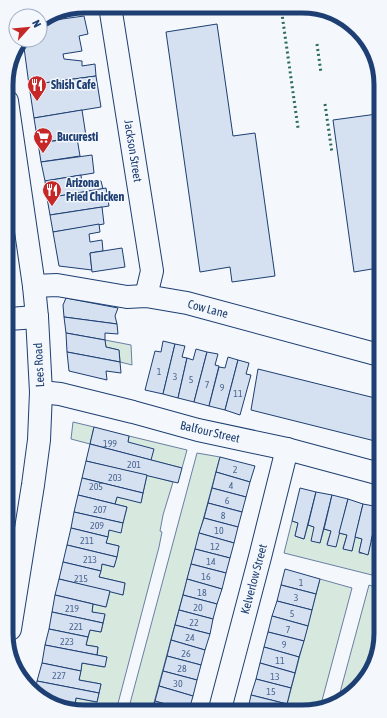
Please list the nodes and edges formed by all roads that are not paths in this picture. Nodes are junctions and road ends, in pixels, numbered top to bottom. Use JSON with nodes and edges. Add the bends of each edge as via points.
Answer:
{"nodes":[{"id":1,"x":111,"y":13,"type":"edge"},
{"id":2,"x":13,"y":142,"type":"edge"},
{"id":3,"x":34,"y":286,"type":"junction"},
{"id":4,"x":146,"y":296,"type":"junction"},
{"id":5,"x":37,"y":317,"type":"junction"},
{"id":6,"x":13,"y":319,"type":"edge"},
{"id":7,"x":374,"y":354,"type":"edge"},
{"id":8,"x":41,"y":392,"type":"junction"},
{"id":9,"x":286,"y":449,"type":"junction"},
{"id":10,"x":374,"y":472,"type":"edge"},
{"id":11,"x":13,"y":608,"type":"edge"},
{"id":12,"x":221,"y":705,"type":"edge"}],
"edges":[{"from":1,"to":4,"type":"street","name":"Jackson Street","via":[[152,271]]},
{"from":2,"to":3,"type":"street","name":"Lees Road"},
{"from":3,"to":4,"type":"street","name":"Cow Lane","via":[[56,285],[126,297]]},
{"from":3,"to":5,"type":"street","name":"Lees Road"},
{"from":4,"to":7,"type":"street","name":"Cow Lane","via":[[187,303]]},
{"from":5,"to":6,"type":"street"},
{"from":5,"to":8,"type":"street","name":"Lees Road"},
{"from":8,"to":9,"type":"street","name":"Balfour Street","via":[[60,394],[198,430]]},
{"from":8,"to":11,"type":"street","name":"Lees Road","via":[[39,440]]},
{"from":9,"to":10,"type":"street","name":"Balfour Street"},
{"from":9,"to":12,"type":"street","name":"Kelverlow Street"}]}
